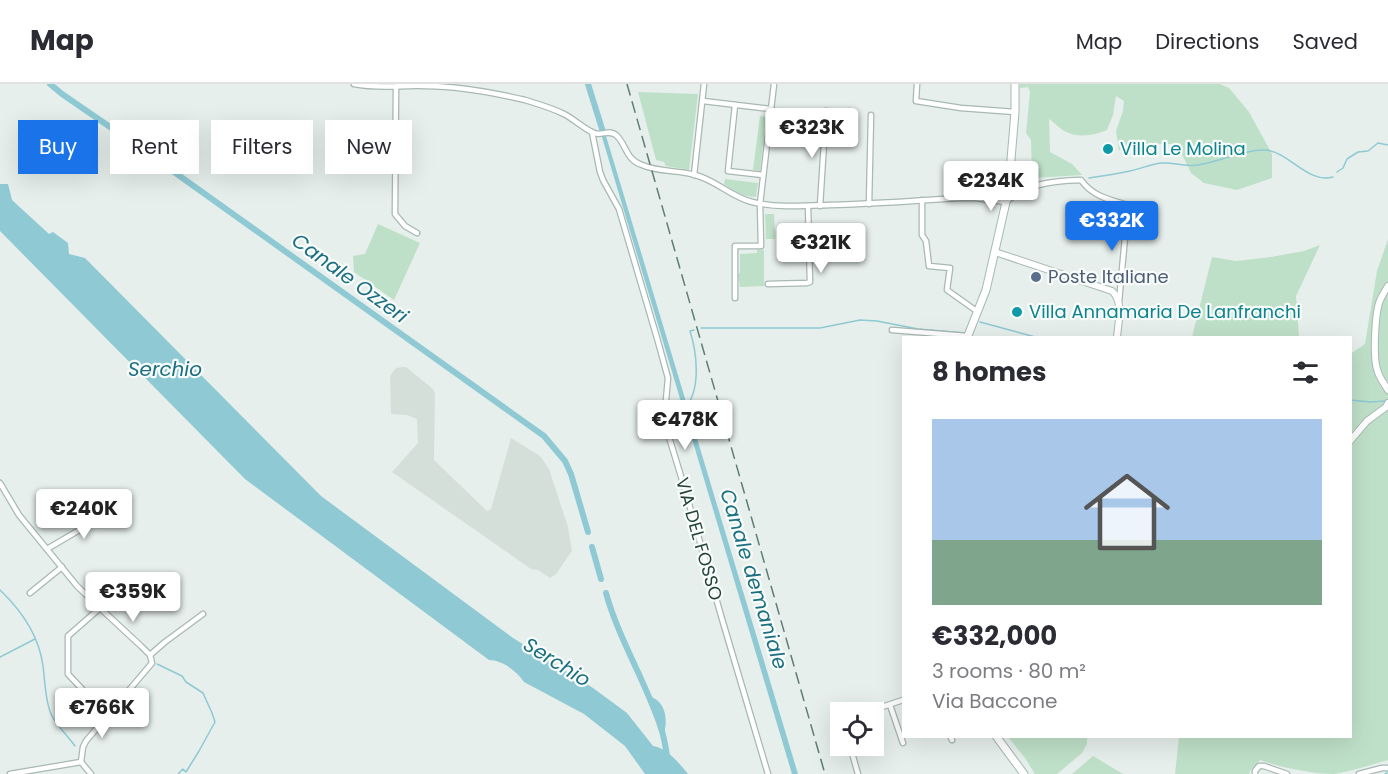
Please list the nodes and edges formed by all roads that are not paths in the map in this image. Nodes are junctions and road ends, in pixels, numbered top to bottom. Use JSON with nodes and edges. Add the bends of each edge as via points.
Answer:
{"nodes":[{"id":1,"x":354,"y":84,"type":"edge"},
{"id":2,"x":704,"y":84,"type":"edge"},
{"id":3,"x":774,"y":84,"type":"edge"},
{"id":4,"x":917,"y":84,"type":"edge"},
{"id":5,"x":1015,"y":84,"type":"edge"},
{"id":6,"x":396,"y":87,"type":"junction"},
{"id":7,"x":703,"y":101,"type":"junction"},
{"id":8,"x":735,"y":105,"type":"junction"},
{"id":9,"x":771,"y":109,"type":"junction"},
{"id":10,"x":826,"y":111,"type":"dead end"},
{"id":11,"x":1015,"y":112,"type":"junction"},
{"id":12,"x":871,"y":115,"type":"dead end"},
{"id":13,"x":592,"y":132,"type":"junction"},
{"id":14,"x":694,"y":175,"type":"junction"},
{"id":15,"x":763,"y":175,"type":"junction"},
{"id":16,"x":922,"y":200,"type":"junction"},
{"id":17,"x":1006,"y":202,"type":"junction"},
{"id":18,"x":760,"y":204,"type":"junction"},
{"id":19,"x":869,"y":204,"type":"junction"},
{"id":20,"x":808,"y":206,"type":"junction"},
{"id":21,"x":820,"y":206,"type":"junction"},
{"id":22,"x":417,"y":233,"type":"dead end"},
{"id":23,"x":995,"y":252,"type":"junction"},
{"id":24,"x":768,"y":284,"type":"dead end"},
{"id":25,"x":1388,"y":286,"type":"edge"},
{"id":26,"x":735,"y":298,"type":"dead end"},
{"id":27,"x":1119,"y":302,"type":"junction"},
{"id":28,"x":978,"y":312,"type":"junction"},
{"id":29,"x":892,"y":330,"type":"dead end"},
{"id":30,"x":956,"y":336,"type":"edge"},
{"id":31,"x":967,"y":336,"type":"edge"},
{"id":32,"x":1117,"y":336,"type":"edge"},
{"id":33,"x":1388,"y":390,"type":"edge"},
{"id":34,"x":1388,"y":403,"type":"edge"},
{"id":35,"x":1352,"y":439,"type":"edge"},
{"id":36,"x":0,"y":483,"type":"edge"},
{"id":37,"x":110,"y":512,"type":"dead end"},
{"id":38,"x":47,"y":549,"type":"junction"},
{"id":39,"x":62,"y":567,"type":"junction"},
{"id":40,"x":30,"y":592,"type":"dead end"},
{"id":41,"x":99,"y":608,"type":"junction"},
{"id":42,"x":203,"y":614,"type":"dead end"},
{"id":43,"x":150,"y":656,"type":"junction"},
{"id":44,"x":82,"y":689,"type":"dead end"},
{"id":45,"x":902,"y":700,"type":"edge"},
{"id":46,"x":890,"y":705,"type":"junction"},
{"id":47,"x":884,"y":707,"type":"edge"},
{"id":48,"x":997,"y":738,"type":"edge"},
{"id":49,"x":903,"y":743,"type":"dead end"},
{"id":50,"x":853,"y":756,"type":"edge"},
{"id":51,"x":81,"y":762,"type":"junction"},
{"id":52,"x":1388,"y":768,"type":"edge"},
{"id":53,"x":10,"y":774,"type":"edge"},
{"id":54,"x":90,"y":774,"type":"edge"},
{"id":55,"x":768,"y":774,"type":"edge"},
{"id":56,"x":858,"y":774,"type":"edge"},
{"id":57,"x":1024,"y":774,"type":"edge"},
{"id":58,"x":1255,"y":774,"type":"edge"},
{"id":59,"x":1287,"y":774,"type":"edge"},
{"id":60,"x":1359,"y":774,"type":"edge"}],
"edges":[{"from":1,"to":6,"type":"street"},
{"from":2,"to":7,"type":"street"},
{"from":3,"to":9,"type":"street"},
{"from":4,"to":11,"type":"street","via":[[916,101]]},
{"from":5,"to":11,"type":"main road"},
{"from":6,"to":13,"type":"street","via":[[444,87],[524,100],[563,113]]},
{"from":6,"to":22,"type":"street","via":[[395,214]]},
{"from":7,"to":8,"type":"street"},
{"from":7,"to":14,"type":"street"},
{"from":8,"to":9,"type":"street"},
{"from":8,"to":15,"type":"street","via":[[728,171]]},
{"from":9,"to":15,"type":"street"},
{"from":10,"to":21,"type":"street"},
{"from":11,"to":17,"type":"main road"},
{"from":12,"to":19,"type":"street"},
{"from":13,"to":14,"type":"street","via":[[617,136],[636,163]]},
{"from":13,"to":55,"type":"street","name":"VIA DEL FOSSO","via":[[600,172],[619,209],[668,378],[665,411],[669,437]]},
{"from":14,"to":18,"type":"street"},
{"from":15,"to":18,"type":"street"},
{"from":16,"to":17,"type":"street","via":[[968,198]]},
{"from":16,"to":19,"type":"street"},
{"from":16,"to":28,"type":"street","via":[[922,235],[929,266],[950,268],[947,290]]},
{"from":17,"to":23,"type":"main road"},
{"from":17,"to":27,"type":"street","via":[[1042,183],[1081,180],[1099,196],[1128,205]]},
{"from":18,"to":20,"type":"street"},
{"from":18,"to":26,"type":"street","via":[[761,246],[735,246]]},
{"from":19,"to":21,"type":"street"},
{"from":20,"to":21,"type":"street"},
{"from":20,"to":24,"type":"street","via":[[810,282]]},
{"from":23,"to":27,"type":"street","via":[[1107,289]]},
{"from":23,"to":28,"type":"main road"},
{"from":25,"to":33,"type":"street","via":[[1379,303],[1375,334],[1376,368]]},
{"from":27,"to":32,"type":"street"},
{"from":28,"to":31,"type":"main road"},
{"from":29,"to":30,"type":"street"},
{"from":34,"to":35,"type":"street"},
{"from":36,"to":38,"type":"street","via":[[19,515]]},
{"from":37,"to":38,"type":"street"},
{"from":38,"to":39,"type":"street"},
{"from":39,"to":40,"type":"street"},
{"from":39,"to":41,"type":"street"},
{"from":41,"to":43,"type":"street"},
{"from":41,"to":44,"type":"street","via":[[68,636],[68,674]]},
{"from":42,"to":43,"type":"street"},
{"from":43,"to":51,"type":"street","via":[[152,663],[86,741]]},
{"from":45,"to":46,"type":"street"},
{"from":46,"to":47,"type":"street"},
{"from":46,"to":49,"type":"street"},
{"from":48,"to":57,"type":"main road"},
{"from":50,"to":56,"type":"street"},
{"from":51,"to":53,"type":"street"},
{"from":51,"to":54,"type":"street"},
{"from":52,"to":60,"type":"street"},
{"from":58,"to":59,"type":"street","via":[[1264,765]]}]}
